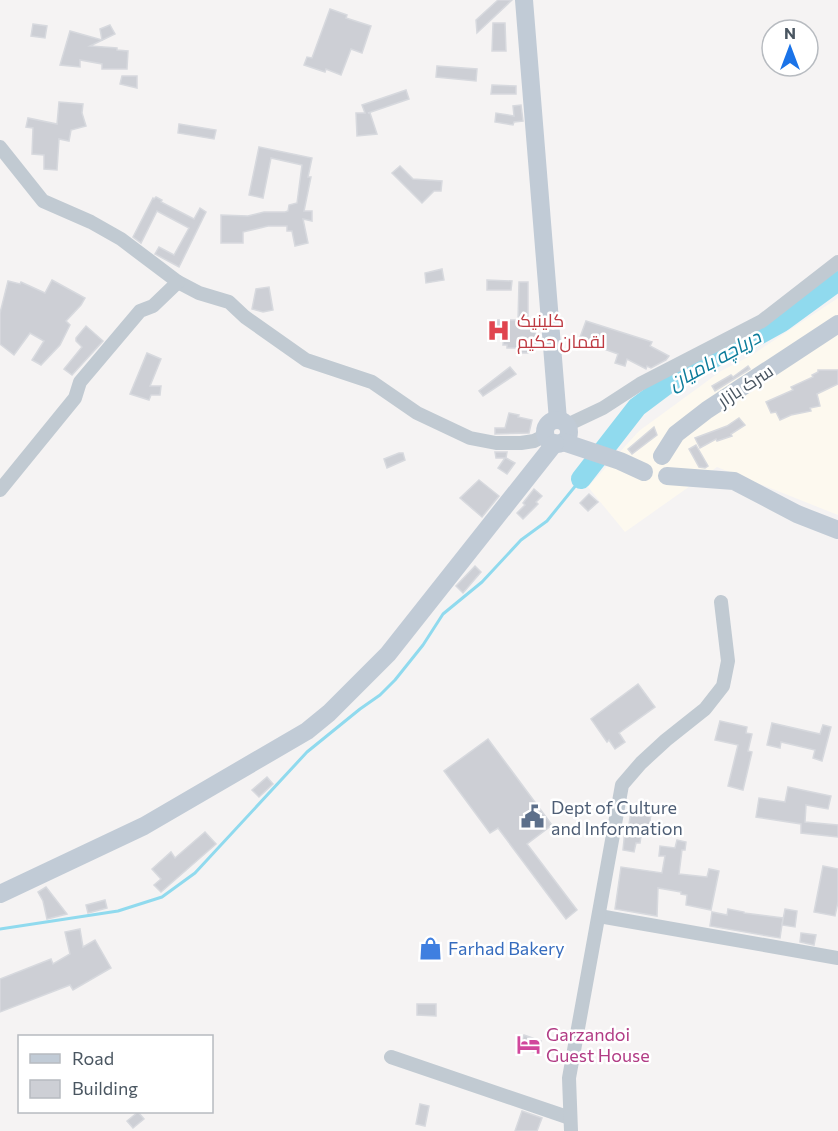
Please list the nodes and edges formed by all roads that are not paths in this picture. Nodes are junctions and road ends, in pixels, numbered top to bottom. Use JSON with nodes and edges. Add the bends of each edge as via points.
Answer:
{"nodes":[{"id":1,"x":524,"y":0,"type":"edge"},
{"id":2,"x":0,"y":147,"type":"edge"},
{"id":3,"x":838,"y":262,"type":"edge"},
{"id":4,"x":178,"y":282,"type":"junction"},
{"id":5,"x":838,"y":324,"type":"edge"},
{"id":6,"x":566,"y":436,"type":"junction"},
{"id":7,"x":650,"y":464,"type":"junction"},
{"id":8,"x":0,"y":490,"type":"edge"},
{"id":9,"x":838,"y":530,"type":"edge"},
{"id":10,"x":721,"y":602,"type":"dead end"},
{"id":11,"x":0,"y":894,"type":"edge"},
{"id":12,"x":599,"y":916,"type":"junction"},
{"id":13,"x":838,"y":958,"type":"edge"},
{"id":14,"x":392,"y":1057,"type":"dead end"},
{"id":15,"x":571,"y":1125,"type":"edge"}],
"edges":[{"from":1,"to":6,"type":"main road"},
{"from":2,"to":4,"type":"street","via":[[43,201],[121,239]]},
{"from":3,"to":6,"type":"street","via":[[762,321],[640,384]]},
{"from":4,"to":6,"type":"street","via":[[229,302],[306,360],[372,382],[417,413],[470,438],[496,443]]},
{"from":4,"to":8,"type":"street","via":[[153,306],[140,311],[80,382],[75,398]]},
{"from":5,"to":7,"type":"main road","name":"سرک بازار","via":[[707,410],[676,434]]},
{"from":6,"to":7,"type":"main road"},
{"from":6,"to":11,"type":"main road","via":[[388,654],[307,731],[144,826]]},
{"from":7,"to":9,"type":"main road","via":[[648,478],[655,481],[667,476],[734,481],[797,514]]},
{"from":10,"to":12,"type":"street","via":[[728,661],[723,686],[705,710],[666,740],[622,785]]},
{"from":12,"to":13,"type":"street"},
{"from":12,"to":15,"type":"street","via":[[569,1078]]},
{"from":14,"to":15,"type":"street"}]}
